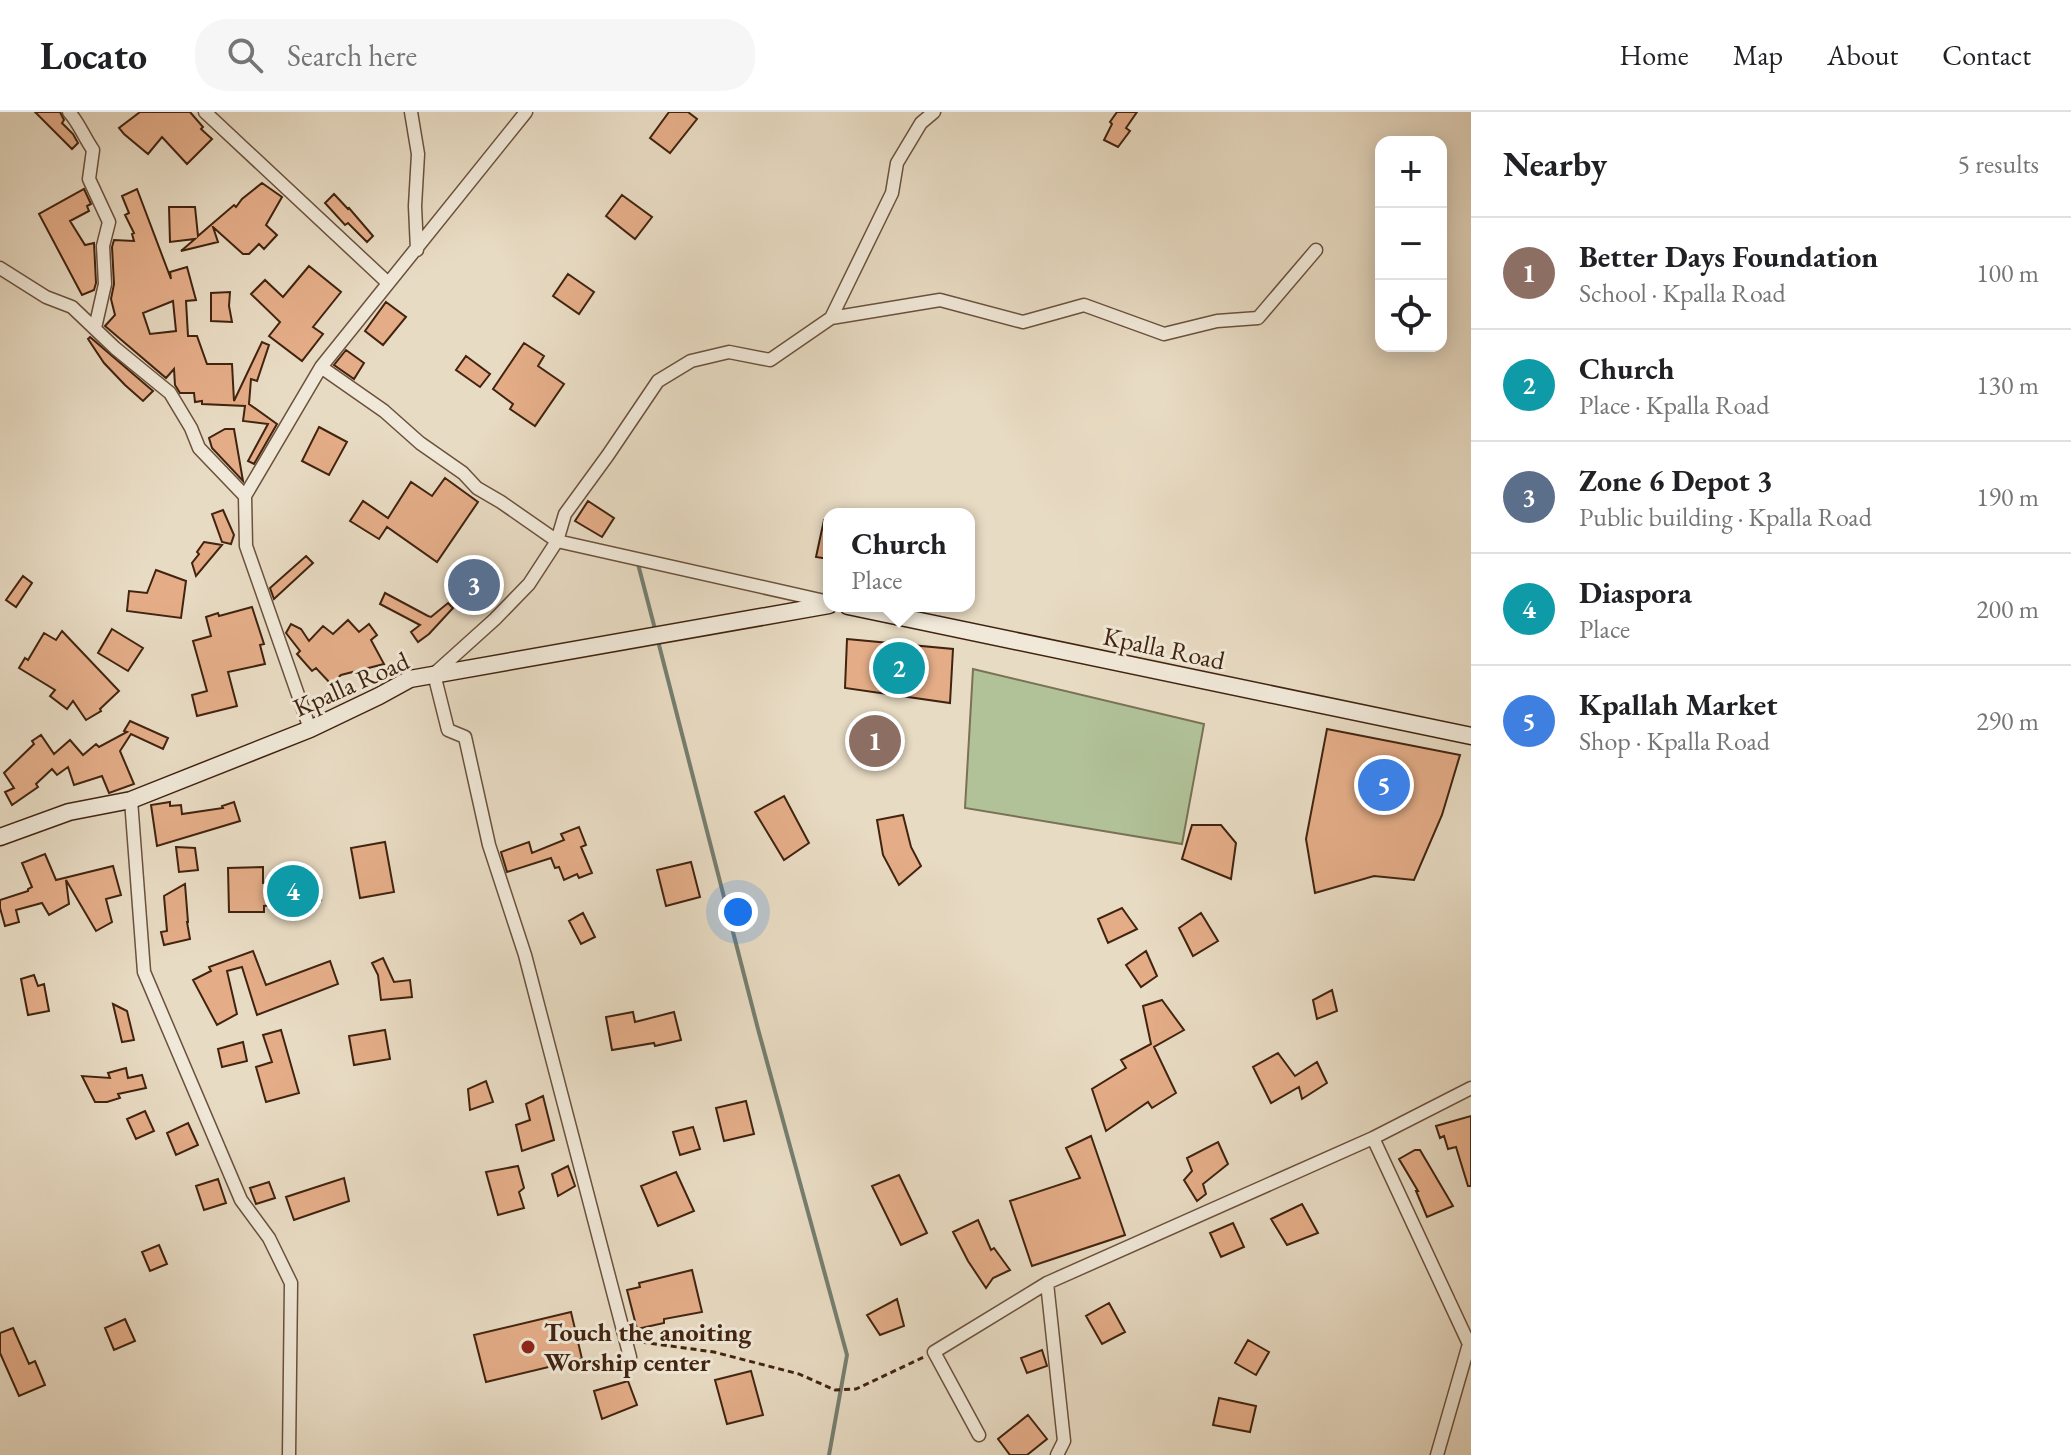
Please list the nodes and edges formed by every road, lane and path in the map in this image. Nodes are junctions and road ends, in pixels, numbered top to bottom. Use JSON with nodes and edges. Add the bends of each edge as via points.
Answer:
{"nodes":[{"id":1,"x":69,"y":112,"type":"edge"},
{"id":2,"x":205,"y":112,"type":"edge"},
{"id":3,"x":411,"y":112,"type":"edge"},
{"id":4,"x":526,"y":112,"type":"edge"},
{"id":5,"x":934,"y":112,"type":"edge"},
{"id":6,"x":417,"y":250,"type":"junction"},
{"id":7,"x":1316,"y":250,"type":"dead end"},
{"id":8,"x":0,"y":268,"type":"edge"},
{"id":9,"x":388,"y":283,"type":"junction"},
{"id":10,"x":831,"y":318,"type":"junction"},
{"id":11,"x":95,"y":328,"type":"junction"},
{"id":12,"x":321,"y":367,"type":"junction"},
{"id":13,"x":245,"y":496,"type":"junction"},
{"id":14,"x":557,"y":541,"type":"junction"},
{"id":15,"x":823,"y":602,"type":"edge"},
{"id":16,"x":823,"y":604,"type":"edge"},
{"id":17,"x":877,"y":612,"type":"edge"},
{"id":18,"x":434,"y":674,"type":"junction"},
{"id":19,"x":310,"y":729,"type":"junction"},
{"id":20,"x":1471,"y":736,"type":"edge"},
{"id":21,"x":131,"y":800,"type":"junction"},
{"id":22,"x":0,"y":837,"type":"edge"},
{"id":23,"x":1471,"y":1088,"type":"edge"},
{"id":24,"x":1373,"y":1138,"type":"junction"},
{"id":25,"x":1047,"y":1283,"type":"junction"},
{"id":26,"x":625,"y":1340,"type":"junction"},
{"id":27,"x":934,"y":1352,"type":"junction"},
{"id":28,"x":630,"y":1357,"type":"dead end"},
{"id":29,"x":979,"y":1435,"type":"dead end"},
{"id":30,"x":289,"y":1455,"type":"edge"},
{"id":31,"x":1057,"y":1455,"type":"edge"},
{"id":32,"x":1437,"y":1455,"type":"edge"}],
"edges":[{"from":1,"to":11,"type":"street","via":[[93,150],[89,179],[109,222],[103,246],[105,284]]},
{"from":2,"to":9,"type":"street"},
{"from":3,"to":6,"type":"street","via":[[418,154]]},
{"from":4,"to":6,"type":"street"},
{"from":5,"to":10,"type":"street","via":[[921,123],[897,163],[892,193]]},
{"from":6,"to":9,"type":"street"},
{"from":7,"to":10,"type":"street","via":[[1258,318],[1164,334],[1084,305],[1023,322],[940,300]]},
{"from":8,"to":11,"type":"street","via":[[72,307]]},
{"from":9,"to":12,"type":"street"},
{"from":10,"to":14,"type":"street","via":[[770,360],[729,352],[691,361],[658,381],[565,514]]},
{"from":11,"to":13,"type":"street","via":[[170,393],[199,448]]},
{"from":12,"to":13,"type":"street"},
{"from":12,"to":14,"type":"street","via":[[477,488]]},
{"from":13,"to":19,"type":"street","via":[[246,546]]},
{"from":14,"to":15,"type":"street"},
{"from":14,"to":18,"type":"street","via":[[529,584]]},
{"from":16,"to":18,"type":"street","name":"Kpalla Road"},
{"from":17,"to":20,"type":"street","name":"Kpalla Road"},
{"from":18,"to":19,"type":"street","name":"Kpalla Road","via":[[410,679]]},
{"from":18,"to":26,"type":"street","via":[[448,730],[465,737],[489,845],[525,955]]},
{"from":19,"to":21,"type":"street","name":"Kpalla Road"},
{"from":21,"to":22,"type":"street","name":"Kpalla Road","via":[[69,812]]},
{"from":21,"to":30,"type":"street","via":[[144,972],[241,1200],[269,1238],[291,1283]]},
{"from":23,"to":24,"type":"street"},
{"from":24,"to":25,"type":"street"},
{"from":24,"to":32,"type":"street","via":[[1469,1344]]},
{"from":25,"to":27,"type":"street"},
{"from":25,"to":31,"type":"street","via":[[1064,1441]]},
{"from":26,"to":27,"type":"path","via":[[714,1352],[799,1374],[835,1390],[856,1389]]},
{"from":26,"to":28,"type":"street"},
{"from":27,"to":29,"type":"street"}]}
